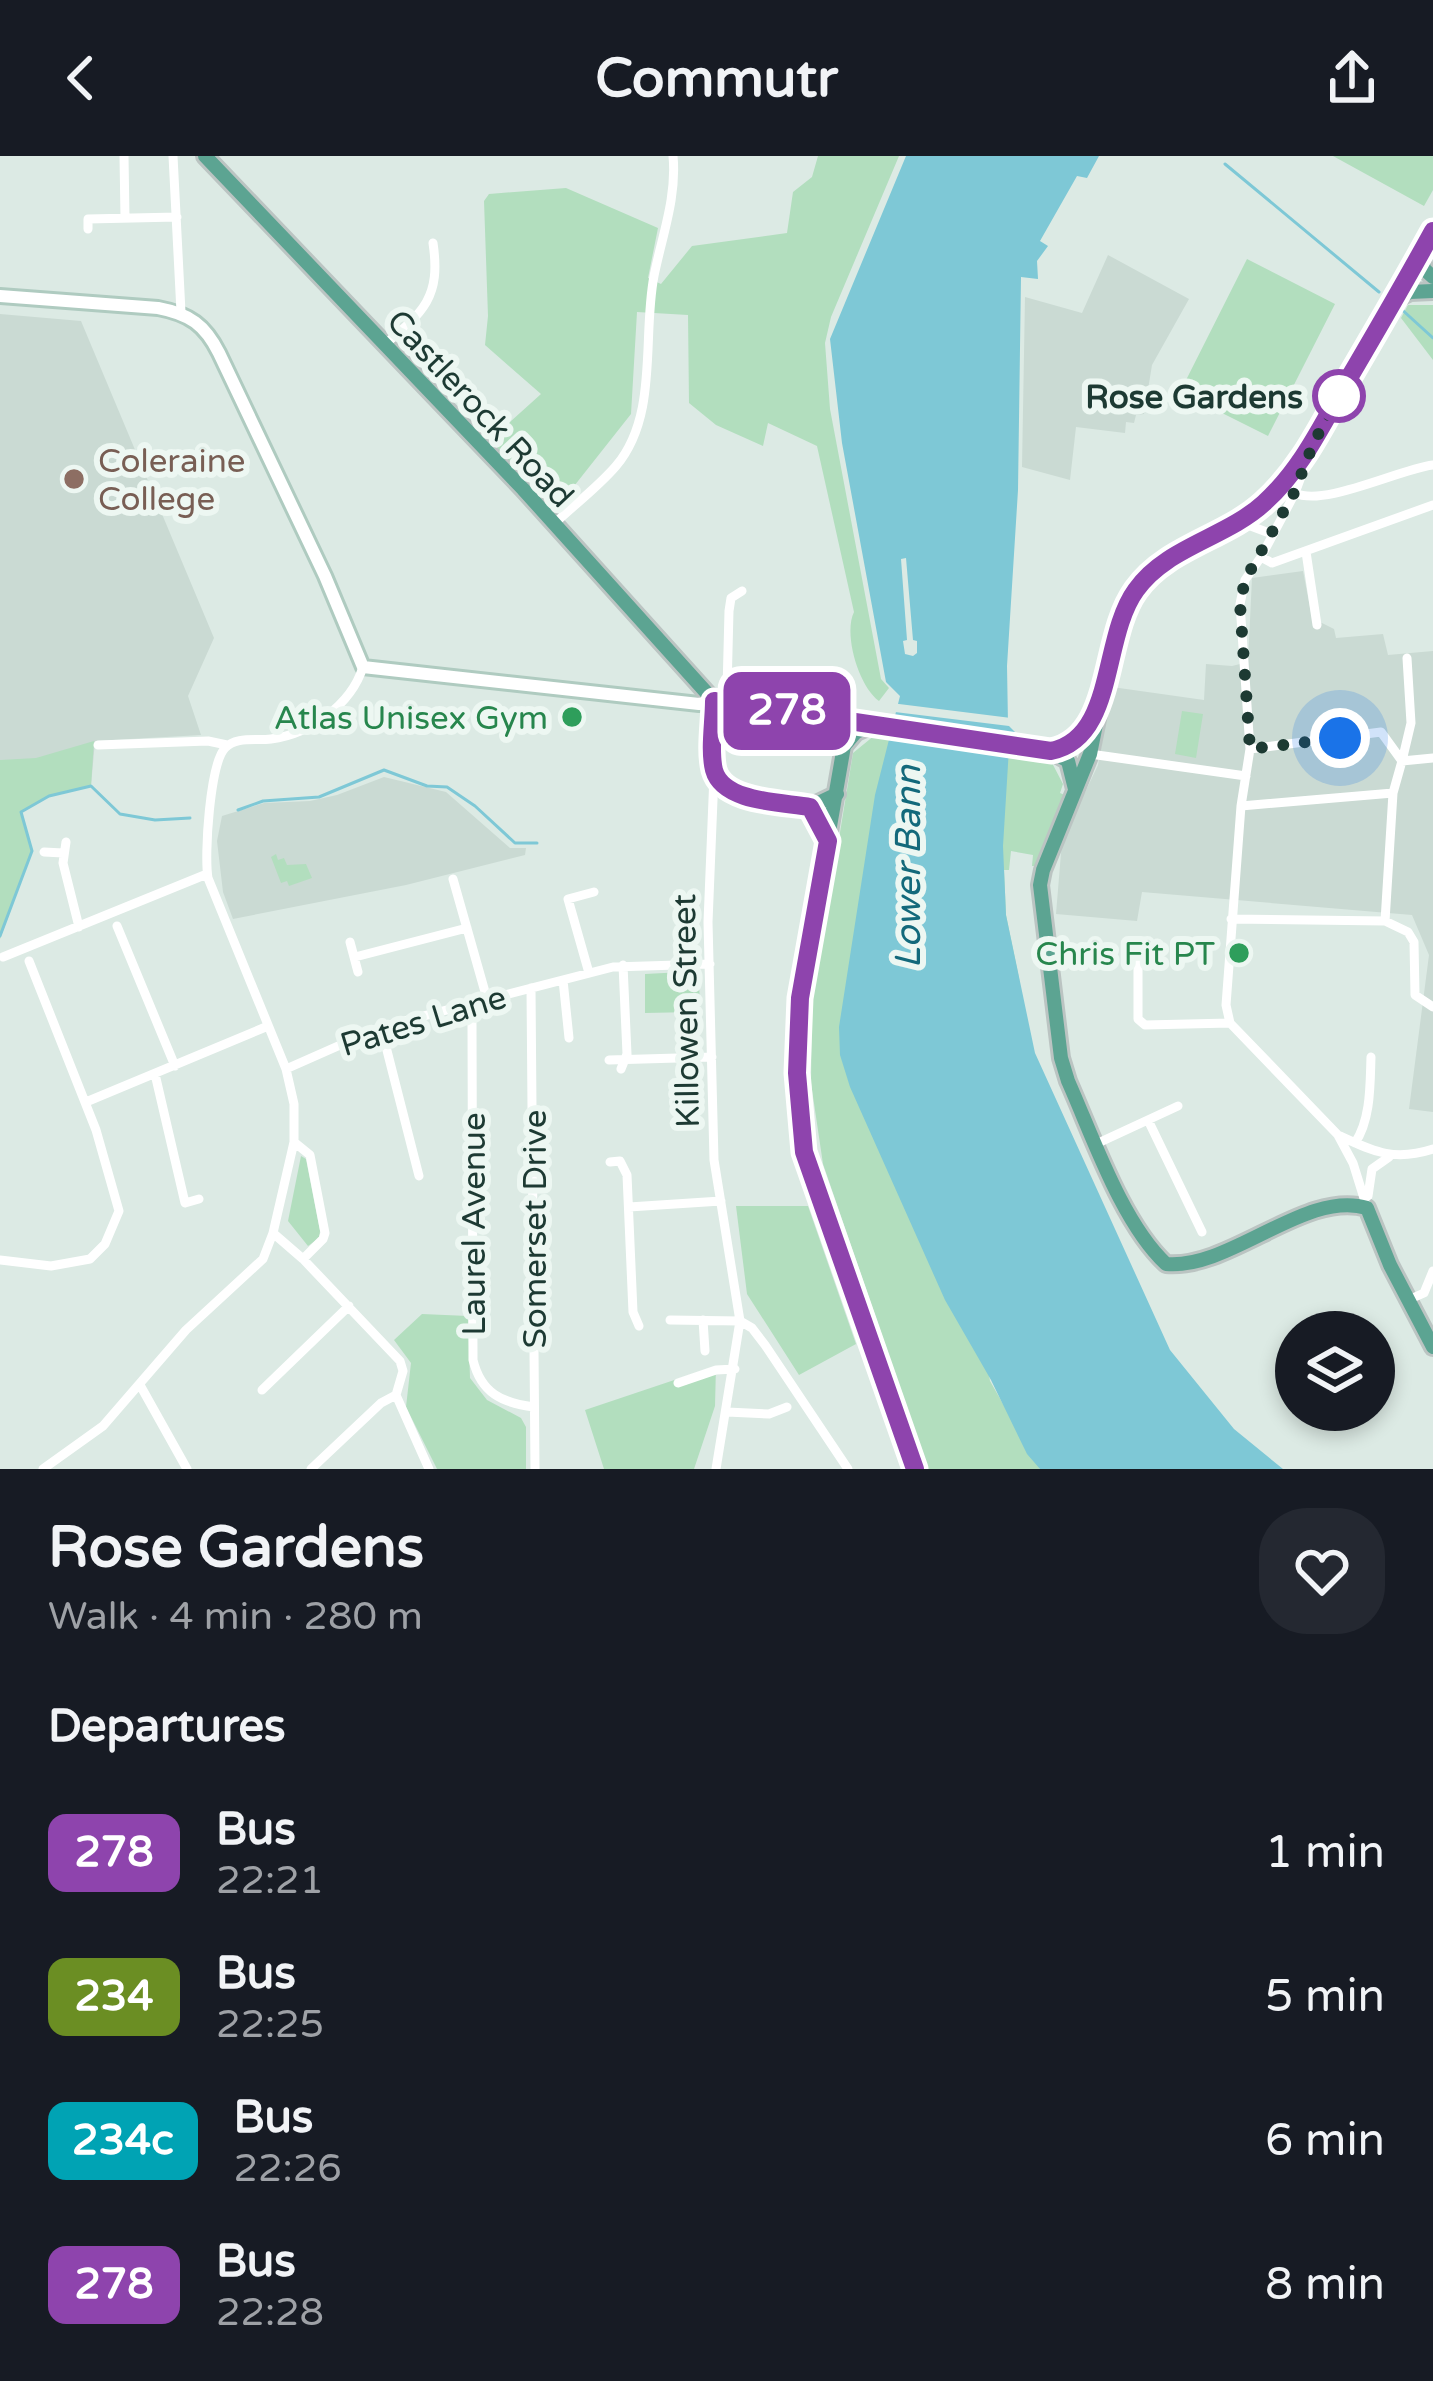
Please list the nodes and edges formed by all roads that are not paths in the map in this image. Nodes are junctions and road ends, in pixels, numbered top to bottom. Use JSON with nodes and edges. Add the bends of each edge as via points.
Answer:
{"nodes":[{"id":1,"x":124,"y":156,"type":"edge"},
{"id":2,"x":173,"y":156,"type":"edge"},
{"id":3,"x":206,"y":156,"type":"edge"},
{"id":4,"x":673,"y":156,"type":"edge"},
{"id":5,"x":177,"y":217,"type":"junction"},
{"id":6,"x":125,"y":218,"type":"junction"},
{"id":7,"x":88,"y":229,"type":"dead end"},
{"id":8,"x":1433,"y":231,"type":"edge"},
{"id":9,"x":433,"y":243,"type":"dead end"},
{"id":10,"x":1421,"y":253,"type":"junction"},
{"id":11,"x":1433,"y":278,"type":"edge"},
{"id":12,"x":1433,"y":291,"type":"edge"},
{"id":13,"x":0,"y":296,"type":"edge"},
{"id":14,"x":1392,"y":304,"type":"junction"},
{"id":15,"x":181,"y":312,"type":"junction"},
{"id":16,"x":384,"y":345,"type":"junction"},
{"id":17,"x":1314,"y":442,"type":"junction"},
{"id":18,"x":1433,"y":465,"type":"edge"},
{"id":19,"x":1294,"y":493,"type":"junction"},
{"id":20,"x":1433,"y":506,"type":"edge"},
{"id":21,"x":1240,"y":522,"type":"junction"},
{"id":22,"x":554,"y":524,"type":"junction"},
{"id":23,"x":1272,"y":534,"type":"junction"},
{"id":24,"x":1306,"y":552,"type":"junction"},
{"id":25,"x":1261,"y":556,"type":"junction"},
{"id":26,"x":742,"y":591,"type":"dead end"},
{"id":27,"x":1317,"y":625,"type":"dead end"},
{"id":28,"x":1226,"y":642,"type":"dead end"},
{"id":29,"x":1243,"y":646,"type":"junction"},
{"id":30,"x":1407,"y":658,"type":"dead end"},
{"id":31,"x":363,"y":667,"type":"junction"},
{"id":32,"x":714,"y":701,"type":"junction"},
{"id":33,"x":1095,"y":717,"type":"junction"},
{"id":34,"x":831,"y":718,"type":"junction"},
{"id":35,"x":862,"y":726,"type":"junction"},
{"id":36,"x":98,"y":746,"type":"dead end"},
{"id":37,"x":227,"y":746,"type":"junction"},
{"id":38,"x":844,"y":746,"type":"junction"},
{"id":39,"x":1250,"y":749,"type":"junction"},
{"id":40,"x":1051,"y":751,"type":"junction"},
{"id":41,"x":1090,"y":754,"type":"junction"},
{"id":42,"x":1433,"y":758,"type":"edge"},
{"id":43,"x":1402,"y":761,"type":"junction"},
{"id":44,"x":714,"y":769,"type":"junction"},
{"id":45,"x":1246,"y":776,"type":"junction"},
{"id":46,"x":736,"y":793,"type":"junction"},
{"id":47,"x":1393,"y":793,"type":"junction"},
{"id":48,"x":837,"y":794,"type":"junction"},
{"id":49,"x":1074,"y":795,"type":"junction"},
{"id":50,"x":1241,"y":806,"type":"junction"},
{"id":51,"x":810,"y":807,"type":"junction"},
{"id":52,"x":714,"y":819,"type":"junction"},
{"id":53,"x":828,"y":841,"type":"junction"},
{"id":54,"x":44,"y":852,"type":"dead end"},
{"id":55,"x":207,"y":874,"type":"junction"},
{"id":56,"x":453,"y":879,"type":"dead end"},
{"id":57,"x":594,"y":892,"type":"dead end"},
{"id":58,"x":1231,"y":919,"type":"junction"},
{"id":59,"x":1385,"y":922,"type":"junction"},
{"id":60,"x":117,"y":926,"type":"dead end"},
{"id":61,"x":80,"y":927,"type":"junction"},
{"id":62,"x":467,"y":928,"type":"junction"},
{"id":63,"x":350,"y":942,"type":"dead end"},
{"id":64,"x":1138,"y":951,"type":"dead end"},
{"id":65,"x":3,"y":957,"type":"dead end"},
{"id":66,"x":355,"y":957,"type":"junction"},
{"id":67,"x":29,"y":961,"type":"dead end"},
{"id":68,"x":710,"y":964,"type":"junction"},
{"id":69,"x":623,"y":965,"type":"junction"},
{"id":70,"x":358,"y":972,"type":"dead end"},
{"id":71,"x":589,"y":973,"type":"junction"},
{"id":72,"x":563,"y":980,"type":"junction"},
{"id":73,"x":531,"y":988,"type":"junction"},
{"id":74,"x":487,"y":999,"type":"junction"},
{"id":75,"x":469,"y":1004,"type":"junction"},
{"id":76,"x":1433,"y":1007,"type":"edge"},
{"id":77,"x":1230,"y":1023,"type":"junction"},
{"id":78,"x":268,"y":1026,"type":"junction"},
{"id":79,"x":381,"y":1027,"type":"junction"},
{"id":80,"x":568,"y":1038,"type":"dead end"},
{"id":81,"x":712,"y":1057,"type":"junction"},
{"id":82,"x":1371,"y":1057,"type":"dead end"},
{"id":83,"x":609,"y":1060,"type":"dead end"},
{"id":84,"x":623,"y":1064,"type":"junction"},
{"id":85,"x":175,"y":1066,"type":"junction"},
{"id":86,"x":286,"y":1069,"type":"junction"},
{"id":87,"x":155,"y":1074,"type":"junction"},
{"id":88,"x":86,"y":1102,"type":"junction"},
{"id":89,"x":1178,"y":1106,"type":"dead end"},
{"id":90,"x":1148,"y":1120,"type":"junction"},
{"id":91,"x":1338,"y":1135,"type":"junction"},
{"id":92,"x":294,"y":1142,"type":"junction"},
{"id":93,"x":1355,"y":1143,"type":"junction"},
{"id":94,"x":1096,"y":1144,"type":"junction"},
{"id":95,"x":1430,"y":1153,"type":"edge"},
{"id":96,"x":1393,"y":1155,"type":"junction"},
{"id":97,"x":610,"y":1162,"type":"dead end"},
{"id":98,"x":419,"y":1175,"type":"dead end"},
{"id":99,"x":199,"y":1199,"type":"dead end"},
{"id":100,"x":721,"y":1201,"type":"junction"},
{"id":101,"x":629,"y":1207,"type":"junction"},
{"id":102,"x":1367,"y":1208,"type":"junction"},
{"id":103,"x":1202,"y":1232,"type":"dead end"},
{"id":104,"x":273,"y":1234,"type":"junction"},
{"id":105,"x":303,"y":1259,"type":"junction"},
{"id":106,"x":0,"y":1260,"type":"edge"},
{"id":107,"x":1433,"y":1271,"type":"edge"},
{"id":108,"x":1408,"y":1300,"type":"junction"},
{"id":109,"x":349,"y":1306,"type":"junction"},
{"id":110,"x":670,"y":1320,"type":"dead end"},
{"id":111,"x":704,"y":1320,"type":"junction"},
{"id":112,"x":740,"y":1321,"type":"junction"},
{"id":113,"x":639,"y":1326,"type":"dead end"},
{"id":114,"x":1433,"y":1346,"type":"edge"},
{"id":115,"x":751,"y":1349,"type":"junction"},
{"id":116,"x":705,"y":1351,"type":"dead end"},
{"id":117,"x":735,"y":1369,"type":"junction"},
{"id":118,"x":679,"y":1382,"type":"dead end"},
{"id":119,"x":140,"y":1385,"type":"junction"},
{"id":120,"x":262,"y":1390,"type":"dead end"},
{"id":121,"x":397,"y":1395,"type":"junction"},
{"id":122,"x":534,"y":1407,"type":"junction"},
{"id":123,"x":787,"y":1407,"type":"dead end"},
{"id":124,"x":728,"y":1412,"type":"junction"},
{"id":125,"x":62,"y":1456,"type":"junction"},
{"id":126,"x":43,"y":1469,"type":"edge"},
{"id":127,"x":69,"y":1469,"type":"edge"},
{"id":128,"x":187,"y":1469,"type":"edge"},
{"id":129,"x":310,"y":1469,"type":"edge"},
{"id":130,"x":428,"y":1469,"type":"edge"},
{"id":131,"x":535,"y":1469,"type":"edge"},
{"id":132,"x":716,"y":1469,"type":"edge"},
{"id":133,"x":848,"y":1469,"type":"edge"},
{"id":134,"x":915,"y":1469,"type":"edge"}],
"edges":[{"from":1,"to":6,"type":"street"},
{"from":2,"to":5,"type":"street"},
{"from":3,"to":16,"type":"main road","name":"Castlerock Road"},
{"from":4,"to":22,"type":"street","via":[[638,422],[618,464]]},
{"from":5,"to":6,"type":"street"},
{"from":5,"to":15,"type":"street"},
{"from":6,"to":7,"type":"street","via":[[88,219]]},
{"from":8,"to":10,"type":"main road"},
{"from":9,"to":16,"type":"street","via":[[428,304]]},
{"from":10,"to":11,"type":"main road"},
{"from":10,"to":14,"type":"main road"},
{"from":12,"to":14,"type":"main road"},
{"from":13,"to":15,"type":"main road"},
{"from":14,"to":17,"type":"main road"},
{"from":15,"to":31,"type":"main road","via":[[209,334]]},
{"from":16,"to":22,"type":"main road","name":"Castlerock Road"},
{"from":17,"to":19,"type":"street"},
{"from":17,"to":21,"type":"main road"},
{"from":18,"to":19,"type":"street","via":[[1313,499]]},
{"from":19,"to":23,"type":"street"},
{"from":20,"to":24,"type":"street"},
{"from":21,"to":23,"type":"street"},
{"from":21,"to":33,"type":"main road","via":[[1159,566],[1136,590],[1113,640]]},
{"from":22,"to":32,"type":"main road","name":"Castlerock Road"},
{"from":23,"to":25,"type":"street"},
{"from":24,"to":25,"type":"street","via":[[1277,562]]},
{"from":24,"to":27,"type":"street"},
{"from":25,"to":29,"type":"street","via":[[1240,604]]},
{"from":26,"to":32,"type":"street","via":[[731,598],[728,690]]},
{"from":28,"to":29,"type":"street"},
{"from":29,"to":39,"type":"street"},
{"from":30,"to":43,"type":"street","via":[[1412,723]]},
{"from":31,"to":32,"type":"main road"},
{"from":31,"to":37,"type":"street","via":[[356,686],[307,728]]},
{"from":32,"to":34,"type":"main road"},
{"from":32,"to":44,"type":"main road","name":"Killowen Street"},
{"from":33,"to":40,"type":"main road","via":[[1075,743]]},
{"from":33,"to":41,"type":"main road"},
{"from":34,"to":35,"type":"main road"},
{"from":34,"to":38,"type":"main road"},
{"from":35,"to":38,"type":"main road"},
{"from":35,"to":40,"type":"main road"},
{"from":36,"to":37,"type":"street"},
{"from":37,"to":55,"type":"street","via":[[218,762]]},
{"from":38,"to":48,"type":"main road"},
{"from":39,"to":43,"type":"street","via":[[1381,732]]},
{"from":39,"to":45,"type":"street"},
{"from":40,"to":49,"type":"main road","via":[[1071,767]]},
{"from":41,"to":45,"type":"street"},
{"from":41,"to":49,"type":"main road"},
{"from":42,"to":43,"type":"street"},
{"from":43,"to":47,"type":"street"},
{"from":44,"to":46,"type":"main road"},
{"from":44,"to":52,"type":"street","name":"Killowen Street"},
{"from":45,"to":50,"type":"street"},
{"from":46,"to":51,"type":"main road"},
{"from":46,"to":52,"type":"street"},
{"from":47,"to":50,"type":"street"},
{"from":47,"to":59,"type":"street"},
{"from":48,"to":51,"type":"main road"},
{"from":48,"to":53,"type":"main road"},
{"from":49,"to":94,"type":"main road","via":[[1040,885],[1061,1058]]},
{"from":50,"to":58,"type":"street"},
{"from":51,"to":53,"type":"main road"},
{"from":52,"to":68,"type":"street","name":"Killowen Street"},
{"from":53,"to":134,"type":"main road","via":[[800,998],[799,1119],[815,1192]]},
{"from":54,"to":61,"type":"street","via":[[64,847]]},
{"from":55,"to":61,"type":"street"},
{"from":55,"to":78,"type":"street"},
{"from":56,"to":62,"type":"street"},
{"from":57,"to":71,"type":"street","via":[[568,899]]},
{"from":58,"to":59,"type":"street"},
{"from":58,"to":77,"type":"street"},
{"from":59,"to":76,"type":"street","via":[[1414,942],[1415,995]]},
{"from":60,"to":85,"type":"street"},
{"from":61,"to":65,"type":"street"},
{"from":62,"to":66,"type":"street"},
{"from":62,"to":74,"type":"street"},
{"from":63,"to":66,"type":"street"},
{"from":64,"to":77,"type":"street","via":[[1144,1025]]},
{"from":66,"to":70,"type":"street"},
{"from":67,"to":88,"type":"street"},
{"from":68,"to":69,"type":"street","name":"Pates Lane"},
{"from":68,"to":81,"type":"street","name":"Killowen Street"},
{"from":69,"to":71,"type":"street","name":"Pates Lane"},
{"from":69,"to":84,"type":"street"},
{"from":71,"to":72,"type":"street","name":"Pates Lane"},
{"from":72,"to":73,"type":"street","name":"Pates Lane"},
{"from":72,"to":80,"type":"street"},
{"from":73,"to":74,"type":"street","name":"Pates Lane"},
{"from":73,"to":122,"type":"street","name":"Somerset Drive"},
{"from":74,"to":75,"type":"street","name":"Pates Lane"},
{"from":75,"to":79,"type":"street","name":"Pates Lane"},
{"from":75,"to":122,"type":"street","name":"Laurel Avenue","via":[[473,1360],[484,1388]]},
{"from":77,"to":91,"type":"street"},
{"from":78,"to":85,"type":"street"},
{"from":78,"to":86,"type":"street"},
{"from":79,"to":86,"type":"street","name":"Pates Lane"},
{"from":79,"to":98,"type":"street"},
{"from":81,"to":84,"type":"street"},
{"from":81,"to":100,"type":"street","name":"Killowen Street"},
{"from":82,"to":93,"type":"street"},
{"from":83,"to":84,"type":"street"},
{"from":85,"to":87,"type":"street"},
{"from":86,"to":92,"type":"street"},
{"from":87,"to":88,"type":"street"},
{"from":87,"to":99,"type":"street","via":[[185,1203]]},
{"from":88,"to":106,"type":"street","via":[[119,1211],[115,1227],[90,1259],[72,1265]]},
{"from":89,"to":90,"type":"street"},
{"from":90,"to":94,"type":"street"},
{"from":90,"to":103,"type":"street"},
{"from":91,"to":93,"type":"street"},
{"from":91,"to":102,"type":"street"},
{"from":92,"to":104,"type":"street"},
{"from":92,"to":105,"type":"street","via":[[310,1156],[325,1233]]},
{"from":93,"to":96,"type":"street"},
{"from":94,"to":102,"type":"main road","via":[[1166,1264],[1185,1266],[1319,1212]]},
{"from":95,"to":96,"type":"street"},
{"from":96,"to":102,"type":"street","via":[[1372,1168]]},
{"from":97,"to":101,"type":"street","via":[[620,1161],[628,1175]]},
{"from":100,"to":101,"type":"street"},
{"from":100,"to":112,"type":"street","name":"Killowen Street"},
{"from":101,"to":113,"type":"street"},
{"from":102,"to":108,"type":"main road"},
{"from":104,"to":105,"type":"street"},
{"from":104,"to":119,"type":"street","via":[[263,1259]]},
{"from":105,"to":109,"type":"street"},
{"from":107,"to":108,"type":"street","via":[[1424,1293]]},
{"from":108,"to":114,"type":"main road"},
{"from":109,"to":120,"type":"street"},
{"from":109,"to":121,"type":"street","via":[[400,1361]]},
{"from":110,"to":111,"type":"street"},
{"from":111,"to":112,"type":"street"},
{"from":111,"to":116,"type":"street"},
{"from":112,"to":115,"type":"street","name":"Killowen Street"},
{"from":112,"to":115,"type":"street","via":[[752,1328]]},
{"from":115,"to":117,"type":"street","name":"Killowen Street"},
{"from":115,"to":133,"type":"street"},
{"from":117,"to":118,"type":"street"},
{"from":117,"to":124,"type":"street","name":"Killowen Street"},
{"from":119,"to":125,"type":"street"},
{"from":119,"to":128,"type":"street"},
{"from":121,"to":129,"type":"street"},
{"from":121,"to":130,"type":"street"},
{"from":122,"to":131,"type":"street","name":"Somerset Drive"},
{"from":123,"to":124,"type":"street"},
{"from":124,"to":132,"type":"street","name":"Killowen Street"},
{"from":125,"to":126,"type":"street"},
{"from":125,"to":127,"type":"street"}]}
